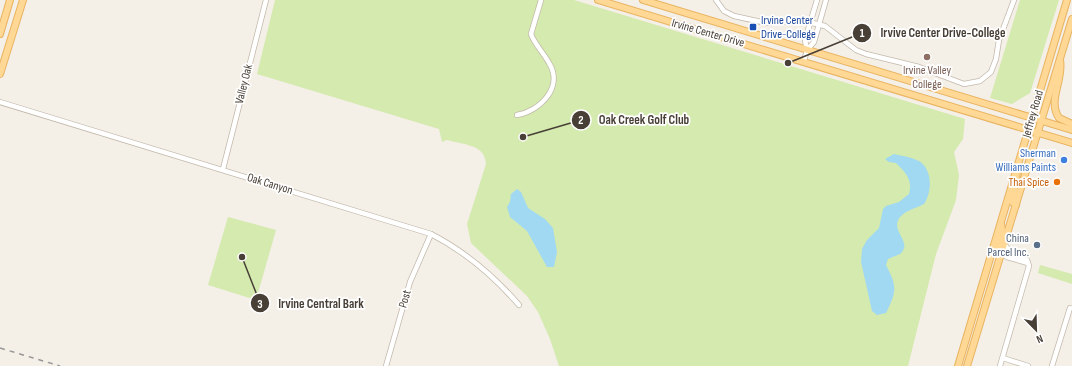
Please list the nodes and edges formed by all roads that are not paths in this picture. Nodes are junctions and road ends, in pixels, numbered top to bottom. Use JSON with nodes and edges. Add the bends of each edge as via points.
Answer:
{"nodes":[{"id":1,"x":10,"y":0,"type":"edge"},
{"id":2,"x":23,"y":0,"type":"edge"},
{"id":3,"x":266,"y":0,"type":"edge"},
{"id":4,"x":541,"y":0,"type":"edge"},
{"id":5,"x":598,"y":0,"type":"edge"},
{"id":6,"x":643,"y":0,"type":"edge"},
{"id":7,"x":716,"y":0,"type":"edge"},
{"id":8,"x":817,"y":0,"type":"edge"},
{"id":9,"x":826,"y":0,"type":"edge"},
{"id":10,"x":1014,"y":0,"type":"edge"},
{"id":11,"x":1067,"y":0,"type":"edge"},
{"id":12,"x":1072,"y":19,"type":"edge"},
{"id":13,"x":810,"y":22,"type":"junction"},
{"id":14,"x":819,"y":25,"type":"junction"},
{"id":15,"x":0,"y":34,"type":"edge"},
{"id":16,"x":807,"y":50,"type":"junction"},
{"id":17,"x":1060,"y":59,"type":"junction"},
{"id":18,"x":804,"y":61,"type":"junction"},
{"id":19,"x":0,"y":74,"type":"edge"},
{"id":20,"x":0,"y":102,"type":"edge"},
{"id":21,"x":517,"y":115,"type":"dead end"},
{"id":22,"x":1032,"y":118,"type":"junction"},
{"id":23,"x":1041,"y":121,"type":"junction"},
{"id":24,"x":1072,"y":124,"type":"edge"},
{"id":25,"x":1029,"y":128,"type":"junction"},
{"id":26,"x":1072,"y":130,"type":"edge"},
{"id":27,"x":1038,"y":132,"type":"junction"},
{"id":28,"x":1072,"y":143,"type":"edge"},
{"id":29,"x":1017,"y":166,"type":"junction"},
{"id":30,"x":223,"y":169,"type":"junction"},
{"id":31,"x":1016,"y":205,"type":"junction"},
{"id":32,"x":1000,"y":221,"type":"junction"},
{"id":33,"x":431,"y":234,"type":"junction"},
{"id":34,"x":1004,"y":244,"type":"junction"},
{"id":35,"x":1001,"y":252,"type":"junction"},
{"id":36,"x":1029,"y":265,"type":"junction"},
{"id":37,"x":519,"y":305,"type":"dead end"},
{"id":38,"x":1070,"y":308,"type":"dead end"},
{"id":39,"x":1003,"y":358,"type":"junction"},
{"id":40,"x":386,"y":366,"type":"edge"},
{"id":41,"x":958,"y":366,"type":"edge"},
{"id":42,"x":967,"y":366,"type":"edge"},
{"id":43,"x":1000,"y":366,"type":"edge"},
{"id":44,"x":1028,"y":366,"type":"edge"},
{"id":45,"x":1052,"y":366,"type":"edge"}],
"edges":[{"from":1,"to":15,"type":"main road"},
{"from":2,"to":19,"type":"main road"},
{"from":3,"to":30,"type":"street","name":"Valley Oak"},
{"from":4,"to":21,"type":"street","via":[[531,34],[540,52],[550,63],[553,73],[552,85],[549,96],[537,108]]},
{"from":5,"to":18,"type":"main road","name":"Irvine Center Drive"},
{"from":6,"to":16,"type":"main road","name":"Irvine Center Drive"},
{"from":7,"to":13,"type":"street","via":[[724,11],[734,16],[766,23],[800,20]]},
{"from":8,"to":13,"type":"street"},
{"from":9,"to":14,"type":"street"},
{"from":10,"to":14,"type":"street","via":[[999,40],[994,66],[986,78],[972,83],[964,84],[919,66],[866,54],[844,42],[830,29]]},
{"from":11,"to":22,"type":"main road","name":"Jeffrey Road"},
{"from":12,"to":17,"type":"main road","name":"Jeffrey Road"},
{"from":13,"to":14,"type":"street"},
{"from":13,"to":16,"type":"street","via":[[805,40]]},
{"from":14,"to":16,"type":"street","via":[[814,42]]},
{"from":16,"to":18,"type":"street"},
{"from":16,"to":22,"type":"main road","name":"Irvine Center Drive"},
{"from":17,"to":23,"type":"main road","name":"Jeffrey Road"},
{"from":17,"to":24,"type":"main road","via":[[1062,71],[1055,108],[1060,118]]},
{"from":18,"to":25,"type":"main road","name":"Irvine Center Drive"},
{"from":20,"to":30,"type":"street","name":"Oak Canyon"},
{"from":22,"to":23,"type":"main road","name":"Irvine Center Drive"},
{"from":22,"to":25,"type":"main road","name":"Jeffrey Road"},
{"from":23,"to":26,"type":"main road","name":"Irvine Center Drive"},
{"from":23,"to":27,"type":"main road","name":"Jeffrey Road"},
{"from":25,"to":27,"type":"main road","name":"Irvine Center Drive"},
{"from":25,"to":29,"type":"main road","name":"Jeffrey Road"},
{"from":27,"to":28,"type":"main road","name":"Irvine Center Drive"},
{"from":27,"to":31,"type":"main road","name":"Jeffrey Road"},
{"from":29,"to":31,"type":"main road","via":[[1012,202]]},
{"from":29,"to":32,"type":"main road","name":"Jeffrey Road"},
{"from":30,"to":33,"type":"street","name":"Oak Canyon"},
{"from":31,"to":34,"type":"main road","name":"Jeffrey Road"},
{"from":32,"to":35,"type":"main road","via":[[1002,230],[998,248]]},
{"from":32,"to":41,"type":"main road","name":"Jeffrey Road"},
{"from":33,"to":37,"type":"street","name":"Oak Canyon","via":[[470,257]]},
{"from":33,"to":40,"type":"street","name":"Post","via":[[410,282]]},
{"from":34,"to":35,"type":"main road","name":"Jeffrey Road"},
{"from":34,"to":36,"type":"street","via":[[1009,250],[1027,260]]},
{"from":35,"to":36,"type":"street","via":[[1007,257]]},
{"from":35,"to":42,"type":"main road","name":"Jeffrey Road"},
{"from":36,"to":39,"type":"street"},
{"from":38,"to":45,"type":"street"},
{"from":39,"to":43,"type":"street"},
{"from":39,"to":44,"type":"street"}]}
